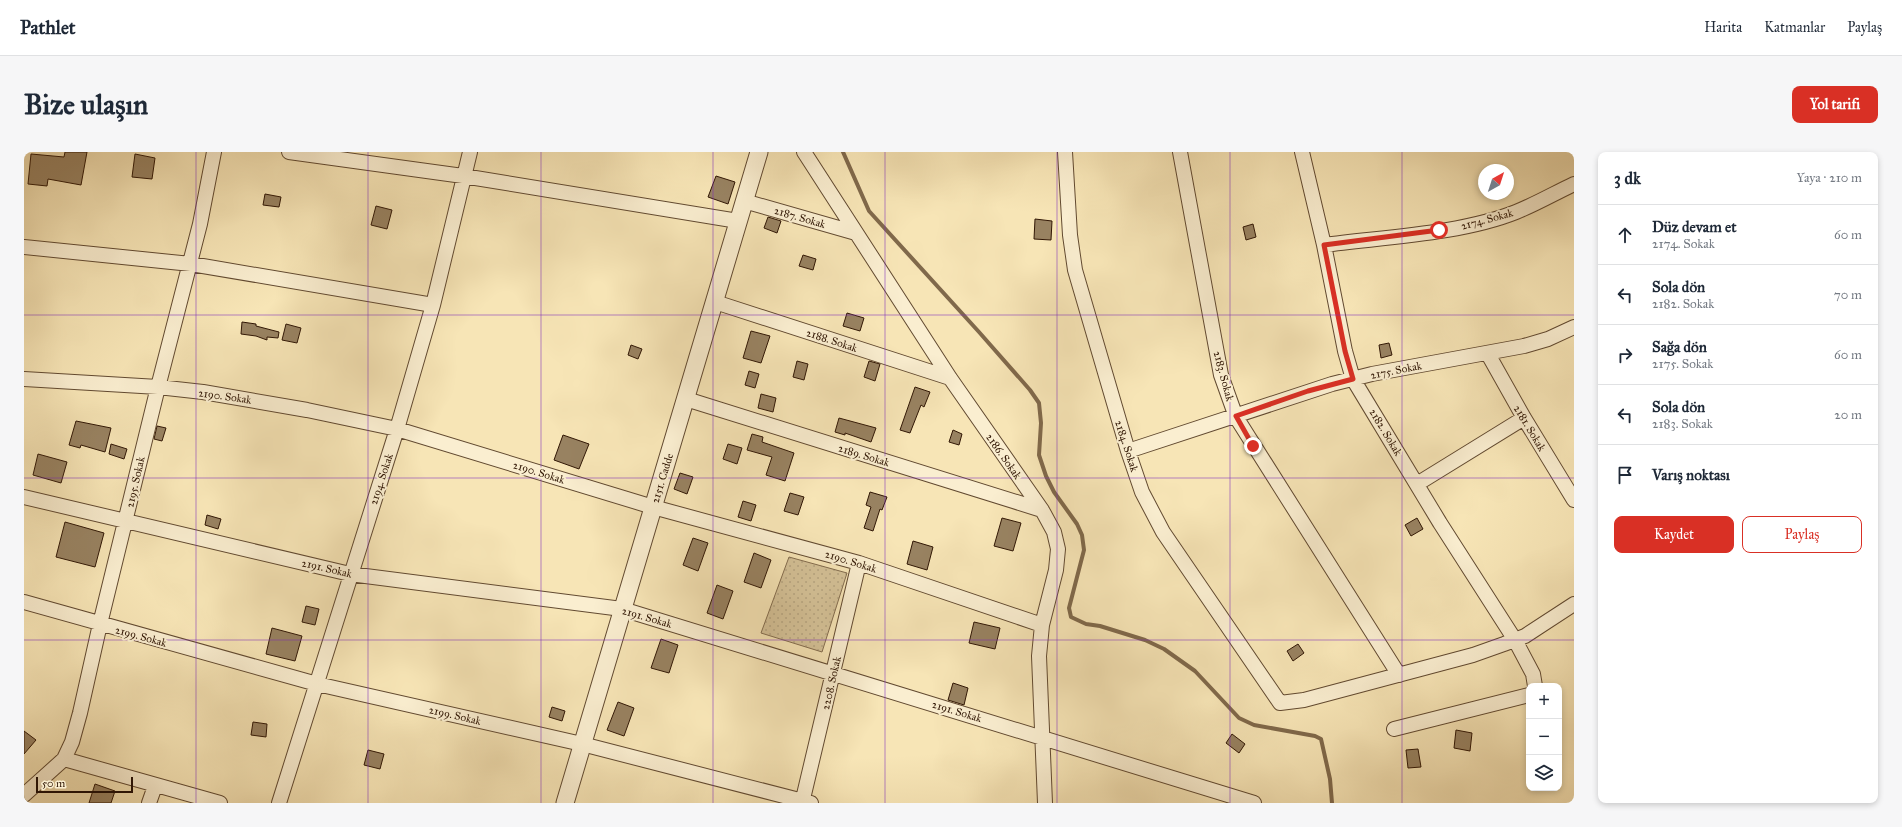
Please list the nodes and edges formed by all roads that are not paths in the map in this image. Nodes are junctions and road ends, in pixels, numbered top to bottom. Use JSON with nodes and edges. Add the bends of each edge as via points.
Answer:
{"nodes":[{"id":1,"x":214,"y":152,"type":"edge"},
{"id":2,"x":289,"y":152,"type":"edge"},
{"id":3,"x":470,"y":152,"type":"edge"},
{"id":4,"x":759,"y":152,"type":"edge"},
{"id":5,"x":804,"y":152,"type":"edge"},
{"id":6,"x":1065,"y":152,"type":"edge"},
{"id":7,"x":1180,"y":152,"type":"edge"},
{"id":8,"x":1302,"y":152,"type":"edge"},
{"id":9,"x":463,"y":176,"type":"junction"},
{"id":10,"x":1574,"y":184,"type":"edge"},
{"id":11,"x":744,"y":201,"type":"junction"},
{"id":12,"x":738,"y":221,"type":"junction"},
{"id":13,"x":856,"y":232,"type":"junction"},
{"id":14,"x":1324,"y":245,"type":"junction"},
{"id":15,"x":24,"y":247,"type":"edge"},
{"id":16,"x":191,"y":264,"type":"junction"},
{"id":17,"x":715,"y":302,"type":"junction"},
{"id":18,"x":433,"y":305,"type":"junction"},
{"id":19,"x":1574,"y":327,"type":"edge"},
{"id":20,"x":1488,"y":354,"type":"junction"},
{"id":21,"x":950,"y":378,"type":"junction"},
{"id":22,"x":24,"y":379,"type":"edge"},
{"id":23,"x":1353,"y":379,"type":"junction"},
{"id":24,"x":158,"y":387,"type":"junction"},
{"id":25,"x":686,"y":399,"type":"junction"},
{"id":26,"x":1236,"y":416,"type":"junction"},
{"id":27,"x":1524,"y":418,"type":"junction"},
{"id":28,"x":397,"y":430,"type":"junction"},
{"id":29,"x":1128,"y":451,"type":"junction"},
{"id":30,"x":1417,"y":484,"type":"junction"},
{"id":31,"x":24,"y":497,"type":"edge"},
{"id":32,"x":1574,"y":500,"type":"edge"},
{"id":33,"x":653,"y":507,"type":"junction"},
{"id":34,"x":1042,"y":510,"type":"junction"},
{"id":35,"x":126,"y":521,"type":"junction"},
{"id":36,"x":859,"y":564,"type":"junction"},
{"id":37,"x":350,"y":574,"type":"junction"},
{"id":38,"x":24,"y":602,"type":"edge"},
{"id":39,"x":1574,"y":604,"type":"edge"},
{"id":40,"x":24,"y":606,"type":"edge"},
{"id":41,"x":622,"y":609,"type":"junction"},
{"id":42,"x":100,"y":624,"type":"junction"},
{"id":43,"x":1042,"y":626,"type":"junction"},
{"id":44,"x":1515,"y":640,"type":"junction"},
{"id":45,"x":833,"y":674,"type":"junction"},
{"id":46,"x":1398,"y":675,"type":"junction"},
{"id":47,"x":1534,"y":683,"type":"edge"},
{"id":48,"x":317,"y":684,"type":"junction"},
{"id":49,"x":1526,"y":696,"type":"edge"},
{"id":50,"x":1394,"y":729,"type":"dead end"},
{"id":51,"x":1042,"y":737,"type":"junction"},
{"id":52,"x":582,"y":744,"type":"junction"},
{"id":53,"x":64,"y":759,"type":"junction"},
{"id":54,"x":155,"y":786,"type":"junction"},
{"id":55,"x":24,"y":795,"type":"edge"},
{"id":56,"x":805,"y":802,"type":"edge"},
{"id":57,"x":148,"y":803,"type":"edge"},
{"id":58,"x":220,"y":803,"type":"edge"},
{"id":59,"x":279,"y":803,"type":"edge"},
{"id":60,"x":564,"y":803,"type":"edge"},
{"id":61,"x":1045,"y":803,"type":"edge"},
{"id":62,"x":1254,"y":803,"type":"edge"}],
"edges":[{"from":1,"to":16,"type":"street","name":"2195. Sokak"},
{"from":2,"to":9,"type":"street"},
{"from":3,"to":9,"type":"street","name":"2194. Sokak"},
{"from":4,"to":11,"type":"street","name":"2151. Cadde"},
{"from":5,"to":13,"type":"street","name":"2186. Sokak"},
{"from":6,"to":29,"type":"street","name":"2184. Sokak","via":[[1070,235],[1075,270]]},
{"from":7,"to":26,"type":"street","name":"2183. Sokak","via":[[1221,375]]},
{"from":8,"to":14,"type":"street","name":"2182. Sokak"},
{"from":9,"to":12,"type":"street"},
{"from":9,"to":18,"type":"street","name":"2194. Sokak"},
{"from":10,"to":14,"type":"street","name":"2174. Sokak","via":[[1516,212],[1488,220],[1439,230]]},
{"from":11,"to":12,"type":"street","name":"2151. Cadde"},
{"from":11,"to":13,"type":"street","name":"2187. Sokak"},
{"from":12,"to":17,"type":"street","name":"2151. Cadde"},
{"from":13,"to":21,"type":"street","name":"2186. Sokak"},
{"from":14,"to":23,"type":"street","name":"2182. Sokak"},
{"from":15,"to":16,"type":"street"},
{"from":16,"to":18,"type":"street"},
{"from":16,"to":24,"type":"street","name":"2195. Sokak"},
{"from":17,"to":21,"type":"street","name":"2188. Sokak"},
{"from":17,"to":25,"type":"street","name":"2151. Cadde"},
{"from":18,"to":28,"type":"street","name":"2194. Sokak"},
{"from":19,"to":20,"type":"street","name":"2175. Sokak","via":[[1548,339]]},
{"from":20,"to":23,"type":"street","name":"2175. Sokak"},
{"from":20,"to":27,"type":"street","name":"2181. Sokak"},
{"from":21,"to":34,"type":"street","name":"2186. Sokak"},
{"from":22,"to":24,"type":"street","name":"2190. Sokak"},
{"from":23,"to":26,"type":"street","name":"2175. Sokak","via":[[1308,391]]},
{"from":23,"to":30,"type":"street","name":"2182. Sokak"},
{"from":24,"to":28,"type":"street","name":"2190. Sokak","via":[[249,399]]},
{"from":24,"to":35,"type":"street","name":"2195. Sokak"},
{"from":25,"to":33,"type":"street","name":"2151. Cadde"},
{"from":25,"to":34,"type":"street","name":"2189. Sokak"},
{"from":26,"to":29,"type":"street","name":"2175. Sokak"},
{"from":26,"to":46,"type":"street","name":"2183. Sokak"},
{"from":27,"to":30,"type":"street"},
{"from":27,"to":32,"type":"street","name":"2181. Sokak"},
{"from":28,"to":33,"type":"street","name":"2190. Sokak"},
{"from":28,"to":37,"type":"street","name":"2194. Sokak"},
{"from":29,"to":46,"type":"street","name":"2184. Sokak","via":[[1142,492],[1163,532],[1280,703],[1304,700]]},
{"from":30,"to":44,"type":"street","name":"2182. Sokak"},
{"from":31,"to":35,"type":"street","name":"2191. Sokak"},
{"from":33,"to":36,"type":"street","name":"2190. Sokak"},
{"from":33,"to":41,"type":"street","name":"2151. Cadde"},
{"from":34,"to":43,"type":"street","name":"2186. Sokak","via":[[1054,532],[1058,549],[1056,570]]},
{"from":35,"to":37,"type":"street","name":"2191. Sokak"},
{"from":35,"to":42,"type":"street","name":"2195. Sokak"},
{"from":36,"to":43,"type":"street","name":"2190. Sokak"},
{"from":36,"to":45,"type":"street","name":"2208. Sokak"},
{"from":37,"to":41,"type":"street","name":"2191. Sokak"},
{"from":37,"to":48,"type":"street","name":"2194. Sokak"},
{"from":38,"to":42,"type":"street","name":"2199. Sokak"},
{"from":39,"to":44,"type":"street"},
{"from":40,"to":42,"type":"street","name":"2199. Sokak"},
{"from":41,"to":45,"type":"street","name":"2191. Sokak"},
{"from":41,"to":52,"type":"street","name":"2151. Cadde"},
{"from":42,"to":48,"type":"street","name":"2199. Sokak"},
{"from":42,"to":53,"type":"street","name":"2195. Sokak","via":[[80,713]]},
{"from":43,"to":51,"type":"street","name":"2186. Sokak","via":[[1039,656]]},
{"from":44,"to":46,"type":"street","via":[[1474,655]]},
{"from":44,"to":47,"type":"street","name":"2182. Sokak","via":[[1533,674]]},
{"from":45,"to":51,"type":"street","name":"2191. Sokak"},
{"from":45,"to":56,"type":"street","name":"2208. Sokak"},
{"from":48,"to":52,"type":"street","name":"2199. Sokak"},
{"from":48,"to":59,"type":"street","name":"2194. Sokak"},
{"from":49,"to":50,"type":"street"},
{"from":51,"to":61,"type":"street","name":"2186. Sokak"},
{"from":51,"to":62,"type":"street","name":"2191. Sokak"},
{"from":52,"to":56,"type":"street","name":"2199. Sokak"},
{"from":52,"to":60,"type":"street","name":"2151. Cadde"},
{"from":53,"to":54,"type":"street"},
{"from":53,"to":55,"type":"street","name":"2195. Sokak"},
{"from":54,"to":57,"type":"street"},
{"from":54,"to":58,"type":"street"}]}
